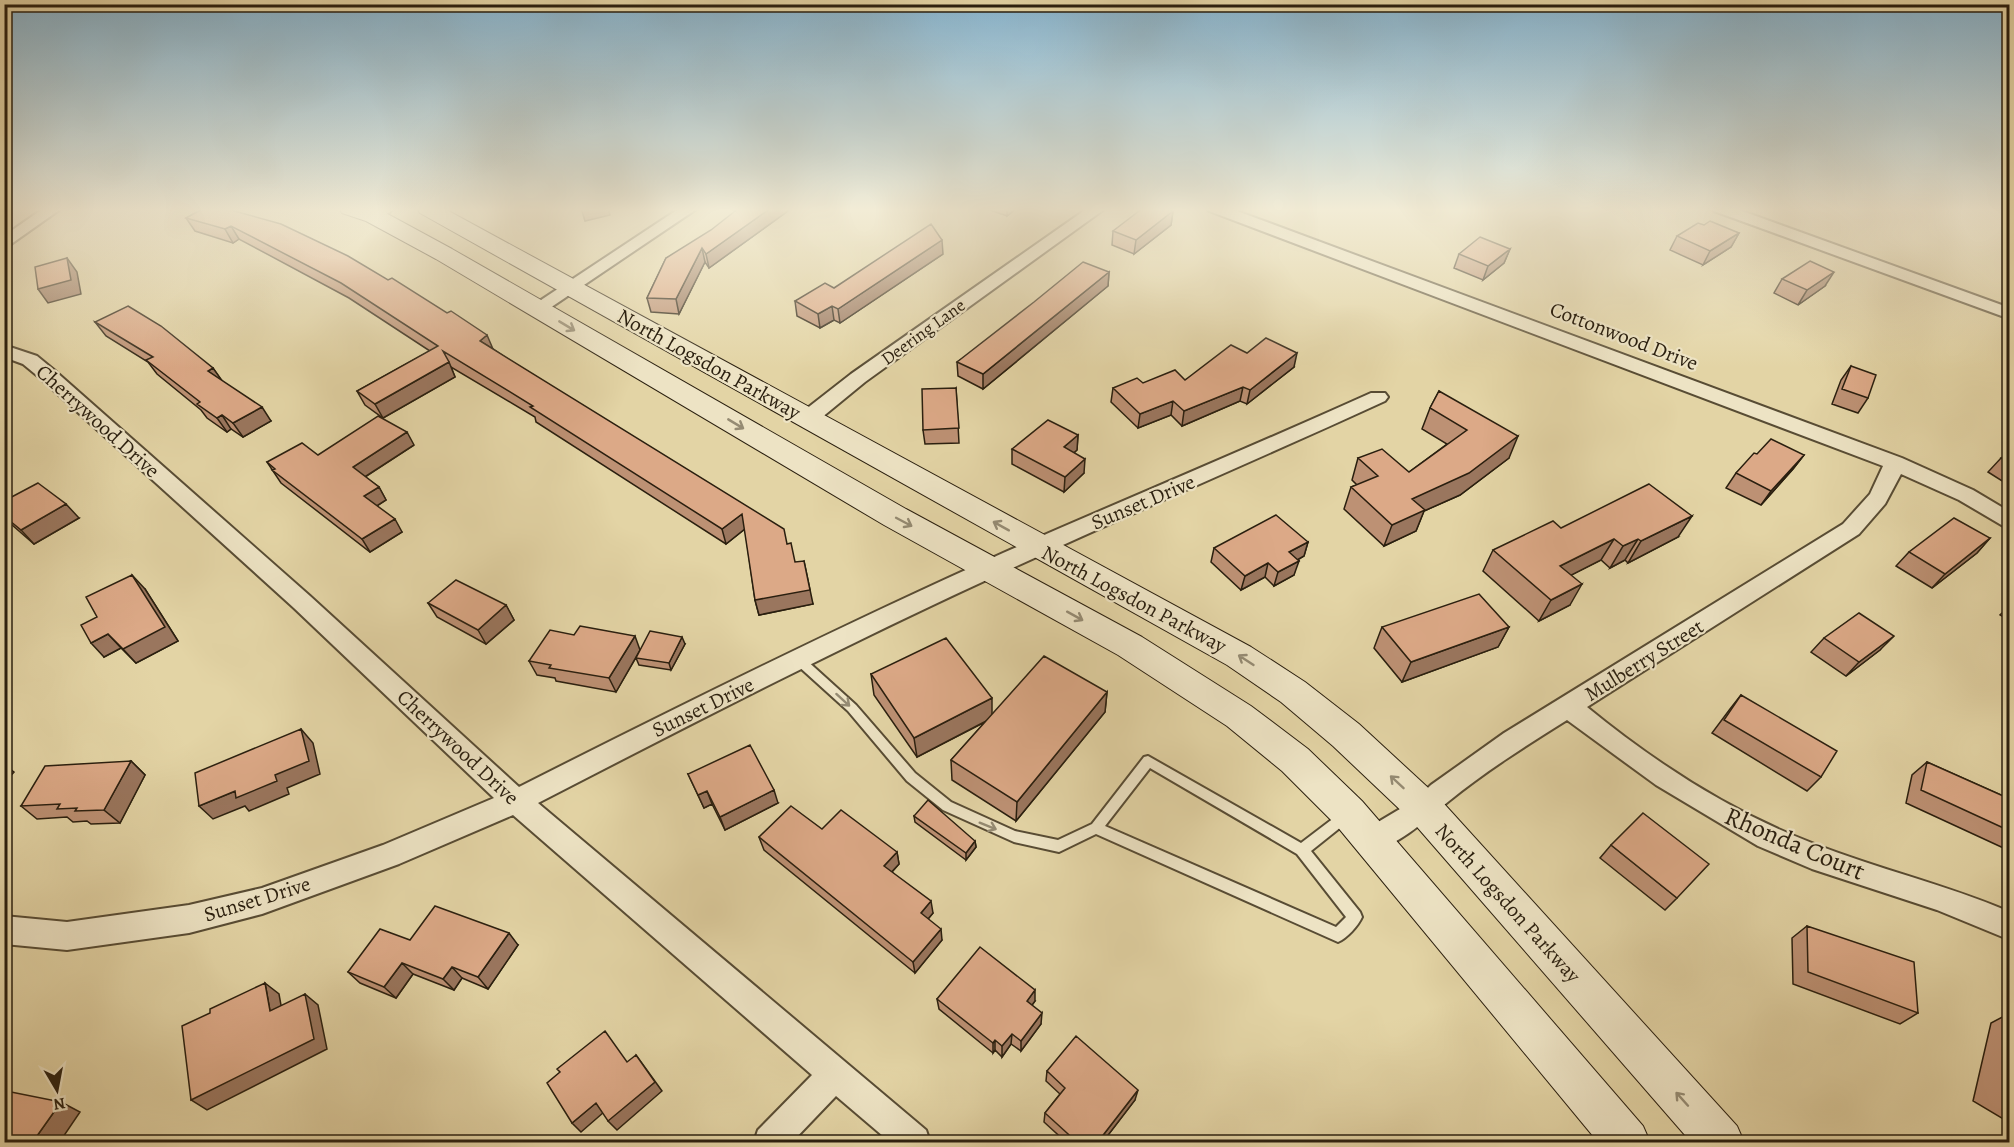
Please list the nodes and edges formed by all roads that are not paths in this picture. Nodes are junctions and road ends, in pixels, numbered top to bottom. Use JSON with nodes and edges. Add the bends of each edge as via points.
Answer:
{"nodes":[{"id":1,"x":458,"y":262,"type":"edge"},
{"id":2,"x":523,"y":262,"type":"edge"},
{"id":3,"x":607,"y":262,"type":"edge"},
{"id":4,"x":1022,"y":262,"type":"edge"},
{"id":5,"x":1358,"y":262,"type":"edge"},
{"id":6,"x":1866,"y":262,"type":"edge"},
{"id":7,"x":568,"y":287,"type":"junction"},
{"id":8,"x":538,"y":308,"type":"junction"},
{"id":9,"x":2010,"y":314,"type":"edge"},
{"id":10,"x":4,"y":350,"type":"edge"},
{"id":11,"x":1378,"y":398,"type":"dead end"},
{"id":12,"x":808,"y":418,"type":"junction"},
{"id":13,"x":1895,"y":463,"type":"junction"},
{"id":14,"x":2010,"y":522,"type":"edge"},
{"id":15,"x":1038,"y":547,"type":"junction"},
{"id":16,"x":992,"y":570,"type":"junction"},
{"id":17,"x":800,"y":661,"type":"junction"},
{"id":18,"x":1569,"y":706,"type":"junction"},
{"id":19,"x":516,"y":801,"type":"junction"},
{"id":20,"x":1424,"y":808,"type":"junction"},
{"id":21,"x":1349,"y":813,"type":"junction"},
{"id":22,"x":1096,"y":828,"type":"junction"},
{"id":23,"x":1373,"y":840,"type":"junction"},
{"id":24,"x":1302,"y":850,"type":"junction"},
{"id":25,"x":2010,"y":926,"type":"edge"},
{"id":26,"x":4,"y":930,"type":"edge"},
{"id":27,"x":834,"y":1075,"type":"junction"},
{"id":28,"x":770,"y":1143,"type":"edge"},
{"id":29,"x":914,"y":1143,"type":"edge"},
{"id":30,"x":1627,"y":1143,"type":"edge"},
{"id":31,"x":1721,"y":1143,"type":"edge"}],
"edges":[{"from":1,"to":8,"type":"main road","name":"North Logsdon Parkway"},
{"from":2,"to":7,"type":"main road","name":"North Logsdon Parkway"},
{"from":3,"to":7,"type":"street"},
{"from":4,"to":12,"type":"street","name":"Deering Lane"},
{"from":5,"to":13,"type":"street","name":"Cottonwood Drive"},
{"from":6,"to":9,"type":"street"},
{"from":7,"to":8,"type":"street"},
{"from":7,"to":12,"type":"main road","name":"North Logsdon Parkway"},
{"from":8,"to":16,"type":"main road","name":"North Logsdon Parkway","one_way":true},
{"from":10,"to":19,"type":"street","name":"Cherrywood Drive","via":[[30,360],[56,382],[302,602]]},
{"from":11,"to":15,"type":"street","name":"Sunset Drive"},
{"from":15,"to":12,"type":"main road","name":"North Logsdon Parkway","one_way":true},
{"from":13,"to":14,"type":"street","name":"Cottonwood Drive","via":[[1966,495]]},
{"from":13,"to":18,"type":"street","name":"Mulberry Street","via":[[1885,490],[1851,529]]},
{"from":15,"to":16,"type":"street","name":"Sunset Drive"},
{"from":20,"to":15,"type":"main road","name":"North Logsdon Parkway","one_way":true,"via":[[1347,735],[1293,692],[1229,650]]},
{"from":16,"to":17,"type":"street","name":"Sunset Drive"},
{"from":16,"to":21,"type":"main road","name":"North Logsdon Parkway","one_way":true,"via":[[1130,646],[1230,710],[1295,760]]},
{"from":17,"to":19,"type":"street","name":"Sunset Drive"},
{"from":17,"to":22,"type":"lane","one_way":true,"via":[[852,708],[911,777],[947,806],[1014,836],[1059,846]]},
{"from":18,"to":20,"type":"street","name":"Mulberry Street","via":[[1513,741]]},
{"from":18,"to":25,"type":"street","name":"Rhonda Court","via":[[1695,798],[1741,824],[1813,856],[1943,898]]},
{"from":19,"to":26,"type":"street","name":"Sunset Drive","via":[[330,877],[200,917],[67,936]]},
{"from":19,"to":27,"type":"street","name":"Cherrywood Drive"},
{"from":20,"to":23,"type":"street","name":"Mulberry Street"},
{"from":31,"to":20,"type":"main road","name":"North Logsdon Parkway","one_way":true},
{"from":21,"to":23,"type":"main road","name":"North Logsdon Parkway"},
{"from":21,"to":24,"type":"lane"},
{"from":22,"to":24,"type":"lane","via":[[1148,761]]},
{"from":22,"to":24,"type":"lane","via":[[1338,935],[1355,917]]},
{"from":23,"to":30,"type":"main road","name":"North Logsdon Parkway"},
{"from":27,"to":28,"type":"street"},
{"from":27,"to":29,"type":"street","name":"Cherrywood Drive"}]}
